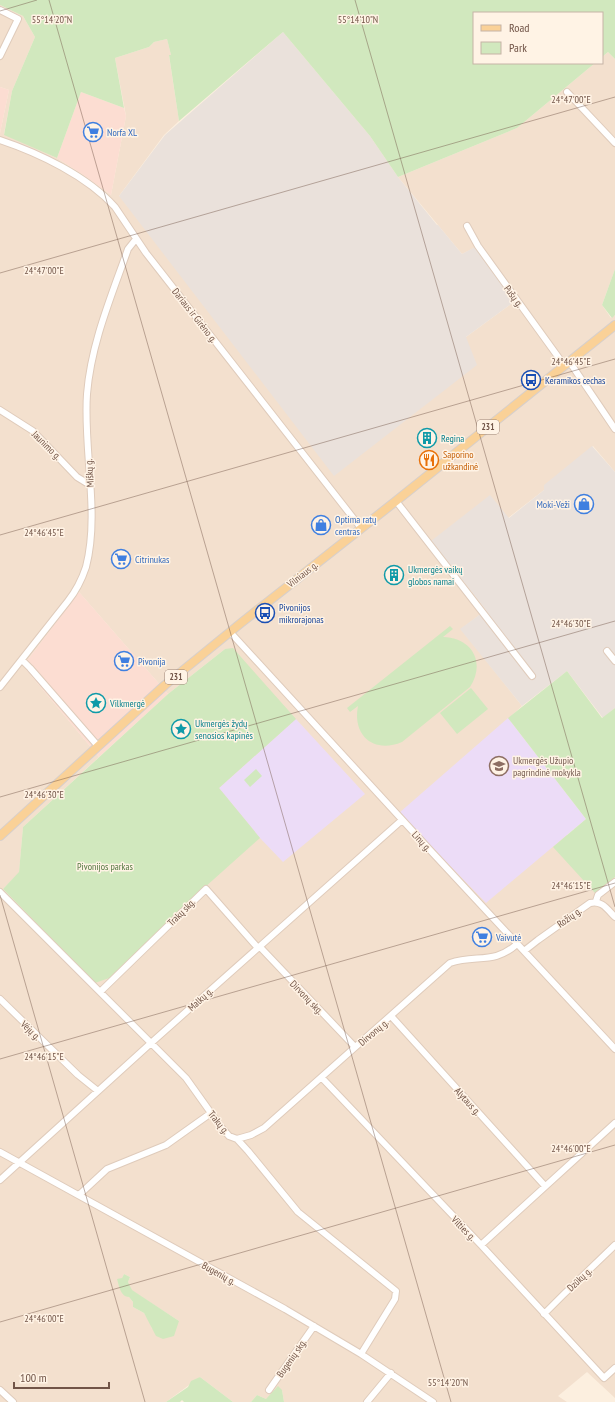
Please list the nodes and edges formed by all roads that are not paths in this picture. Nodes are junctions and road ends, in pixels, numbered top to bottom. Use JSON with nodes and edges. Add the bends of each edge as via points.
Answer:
{"nodes":[{"id":1,"x":0,"y":10,"type":"edge"},
{"id":2,"x":0,"y":56,"type":"edge"},
{"id":3,"x":567,"y":92,"type":"dead end"},
{"id":4,"x":0,"y":140,"type":"edge"},
{"id":5,"x":615,"y":143,"type":"edge"},
{"id":6,"x":467,"y":226,"type":"dead end"},
{"id":7,"x":136,"y":240,"type":"junction"},
{"id":8,"x":615,"y":324,"type":"edge"},
{"id":9,"x":567,"y":363,"type":"junction"},
{"id":10,"x":0,"y":410,"type":"edge"},
{"id":11,"x":615,"y":430,"type":"edge"},
{"id":12,"x":90,"y":485,"type":"junction"},
{"id":13,"x":396,"y":501,"type":"junction"},
{"id":14,"x":361,"y":528,"type":"junction"},
{"id":15,"x":230,"y":632,"type":"junction"},
{"id":16,"x":607,"y":651,"type":"dead end"},
{"id":17,"x":22,"y":660,"type":"junction"},
{"id":18,"x":615,"y":661,"type":"edge"},
{"id":19,"x":532,"y":676,"type":"dead end"},
{"id":20,"x":0,"y":687,"type":"edge"},
{"id":21,"x":98,"y":746,"type":"junction"},
{"id":22,"x":402,"y":820,"type":"junction"},
{"id":23,"x":0,"y":836,"type":"edge"},
{"id":24,"x":615,"y":882,"type":"edge"},
{"id":25,"x":0,"y":892,"type":"edge"},
{"id":26,"x":596,"y":901,"type":"junction"},
{"id":27,"x":615,"y":917,"type":"edge"},
{"id":28,"x":518,"y":944,"type":"junction"},
{"id":29,"x":259,"y":947,"type":"junction"},
{"id":30,"x":524,"y":951,"type":"junction"},
{"id":31,"x":100,"y":992,"type":"junction"},
{"id":32,"x":0,"y":999,"type":"edge"},
{"id":33,"x":391,"y":1016,"type":"junction"},
{"id":34,"x":151,"y":1043,"type":"junction"},
{"id":35,"x":355,"y":1047,"type":"junction"},
{"id":36,"x":615,"y":1049,"type":"edge"},
{"id":37,"x":322,"y":1078,"type":"junction"},
{"id":38,"x":98,"y":1092,"type":"junction"},
{"id":39,"x":211,"y":1113,"type":"junction"},
{"id":40,"x":615,"y":1124,"type":"edge"},
{"id":41,"x":237,"y":1139,"type":"junction"},
{"id":42,"x":0,"y":1152,"type":"edge"},
{"id":43,"x":19,"y":1163,"type":"junction"},
{"id":44,"x":0,"y":1180,"type":"edge"},
{"id":45,"x":545,"y":1186,"type":"junction"},
{"id":46,"x":79,"y":1195,"type":"junction"},
{"id":47,"x":481,"y":1245,"type":"junction"},
{"id":48,"x":615,"y":1245,"type":"edge"},
{"id":49,"x":544,"y":1314,"type":"junction"},
{"id":50,"x":314,"y":1326,"type":"junction"},
{"id":51,"x":361,"y":1354,"type":"junction"},
{"id":52,"x":615,"y":1368,"type":"edge"},
{"id":53,"x":391,"y":1373,"type":"junction"},
{"id":54,"x":0,"y":1390,"type":"edge"},
{"id":55,"x":269,"y":1390,"type":"dead end"},
{"id":56,"x":13,"y":1402,"type":"edge"},
{"id":57,"x":367,"y":1402,"type":"edge"},
{"id":58,"x":433,"y":1402,"type":"edge"}],
"edges":[{"from":1,"to":2,"type":"street","via":[[18,19]]},
{"from":3,"to":5,"type":"street"},
{"from":4,"to":7,"type":"street","name":"Dariaus ir Girėno g.","via":[[58,165],[85,181],[115,207]]},
{"from":6,"to":9,"type":"street","name":"Pušų g.","via":[[478,246]]},
{"from":7,"to":12,"type":"street","name":"Miškų g.","via":[[128,249],[92,357],[87,395]]},
{"from":7,"to":14,"type":"street","name":"Dariaus ir Girėno g."},
{"from":8,"to":9,"type":"main road","name":"Vilniaus g.","number":"231"},
{"from":9,"to":11,"type":"street","name":"Pušų g."},
{"from":9,"to":13,"type":"main road","name":"Vilniaus g.","number":"231"},
{"from":10,"to":12,"type":"street","name":"Jaunimo g.","via":[[33,431],[77,477]]},
{"from":12,"to":17,"type":"street","name":"Miškų g.","via":[[90,535],[86,567],[75,592]]},
{"from":13,"to":14,"type":"main road","name":"Vilniaus g.","number":"231"},
{"from":13,"to":19,"type":"street"},
{"from":14,"to":15,"type":"main road","name":"Vilniaus g.","number":"231"},
{"from":15,"to":21,"type":"main road","name":"Vilniaus g.","number":"231","via":[[165,685]]},
{"from":15,"to":22,"type":"street","name":"Linų g."},
{"from":16,"to":18,"type":"street"},
{"from":17,"to":20,"type":"street","name":"Miškų g."},
{"from":17,"to":21,"type":"street"},
{"from":21,"to":23,"type":"main road","name":"Vilniaus g.","number":"231"},
{"from":22,"to":28,"type":"street","name":"Linų g."},
{"from":22,"to":29,"type":"street","name":"Malkų g."},
{"from":24,"to":26,"type":"street","name":"Rožių g.","via":[[598,895]]},
{"from":25,"to":31,"type":"street","name":"Trakų g."},
{"from":26,"to":27,"type":"street","via":[[603,904]]},
{"from":26,"to":30,"type":"street","name":"Rožių g."},
{"from":28,"to":30,"type":"street","name":"Linų g."},
{"from":28,"to":33,"type":"street","name":"Dirvonų g.","via":[[492,958],[450,963]]},
{"from":29,"to":31,"type":"street","name":"Trakų skg.","via":[[206,888]]},
{"from":29,"to":34,"type":"street","name":"Malkų g."},
{"from":29,"to":35,"type":"street","name":"Dirvonų skg."},
{"from":30,"to":36,"type":"street","name":"Linų g."},
{"from":31,"to":34,"type":"street","name":"Trakų g."},
{"from":32,"to":38,"type":"street","name":"Vėjų g."},
{"from":33,"to":35,"type":"street","name":"Dirvonų g."},
{"from":33,"to":45,"type":"street","name":"Alytaus g."},
{"from":34,"to":38,"type":"street","name":"Malkų g."},
{"from":34,"to":39,"type":"street","name":"Trakų g.","via":[[186,1078]]},
{"from":35,"to":37,"type":"street","name":"Dirvonų g."},
{"from":37,"to":41,"type":"street","name":"Dirvonų g.","via":[[264,1128]]},
{"from":37,"to":47,"type":"street","name":"Vilties g."},
{"from":38,"to":43,"type":"street","name":"Malkų g."},
{"from":39,"to":41,"type":"street","name":"Trakų g.","via":[[229,1136]]},
{"from":39,"to":46,"type":"street","via":[[166,1145],[107,1169]]},
{"from":40,"to":45,"type":"street"},
{"from":41,"to":51,"type":"street","name":"Trakų g.","via":[[298,1212],[396,1290],[395,1299]]},
{"from":42,"to":43,"type":"street","name":"Bugenių g."},
{"from":43,"to":44,"type":"street","name":"Malkų g."},
{"from":43,"to":46,"type":"street","name":"Bugenių g."},
{"from":45,"to":47,"type":"street"},
{"from":46,"to":50,"type":"street","name":"Bugenių g."},
{"from":47,"to":49,"type":"street","name":"Vilties g."},
{"from":48,"to":49,"type":"street","name":"Dzūkų g."},
{"from":49,"to":52,"type":"street","name":"Vilties g.","via":[[604,1378]]},
{"from":50,"to":51,"type":"street","name":"Bugenių g."},
{"from":50,"to":55,"type":"street","name":"Bugenių skg."},
{"from":51,"to":53,"type":"street","name":"Bugenių g."},
{"from":53,"to":57,"type":"street"},
{"from":53,"to":58,"type":"street","name":"Bugenių g."},
{"from":54,"to":56,"type":"street"}]}
